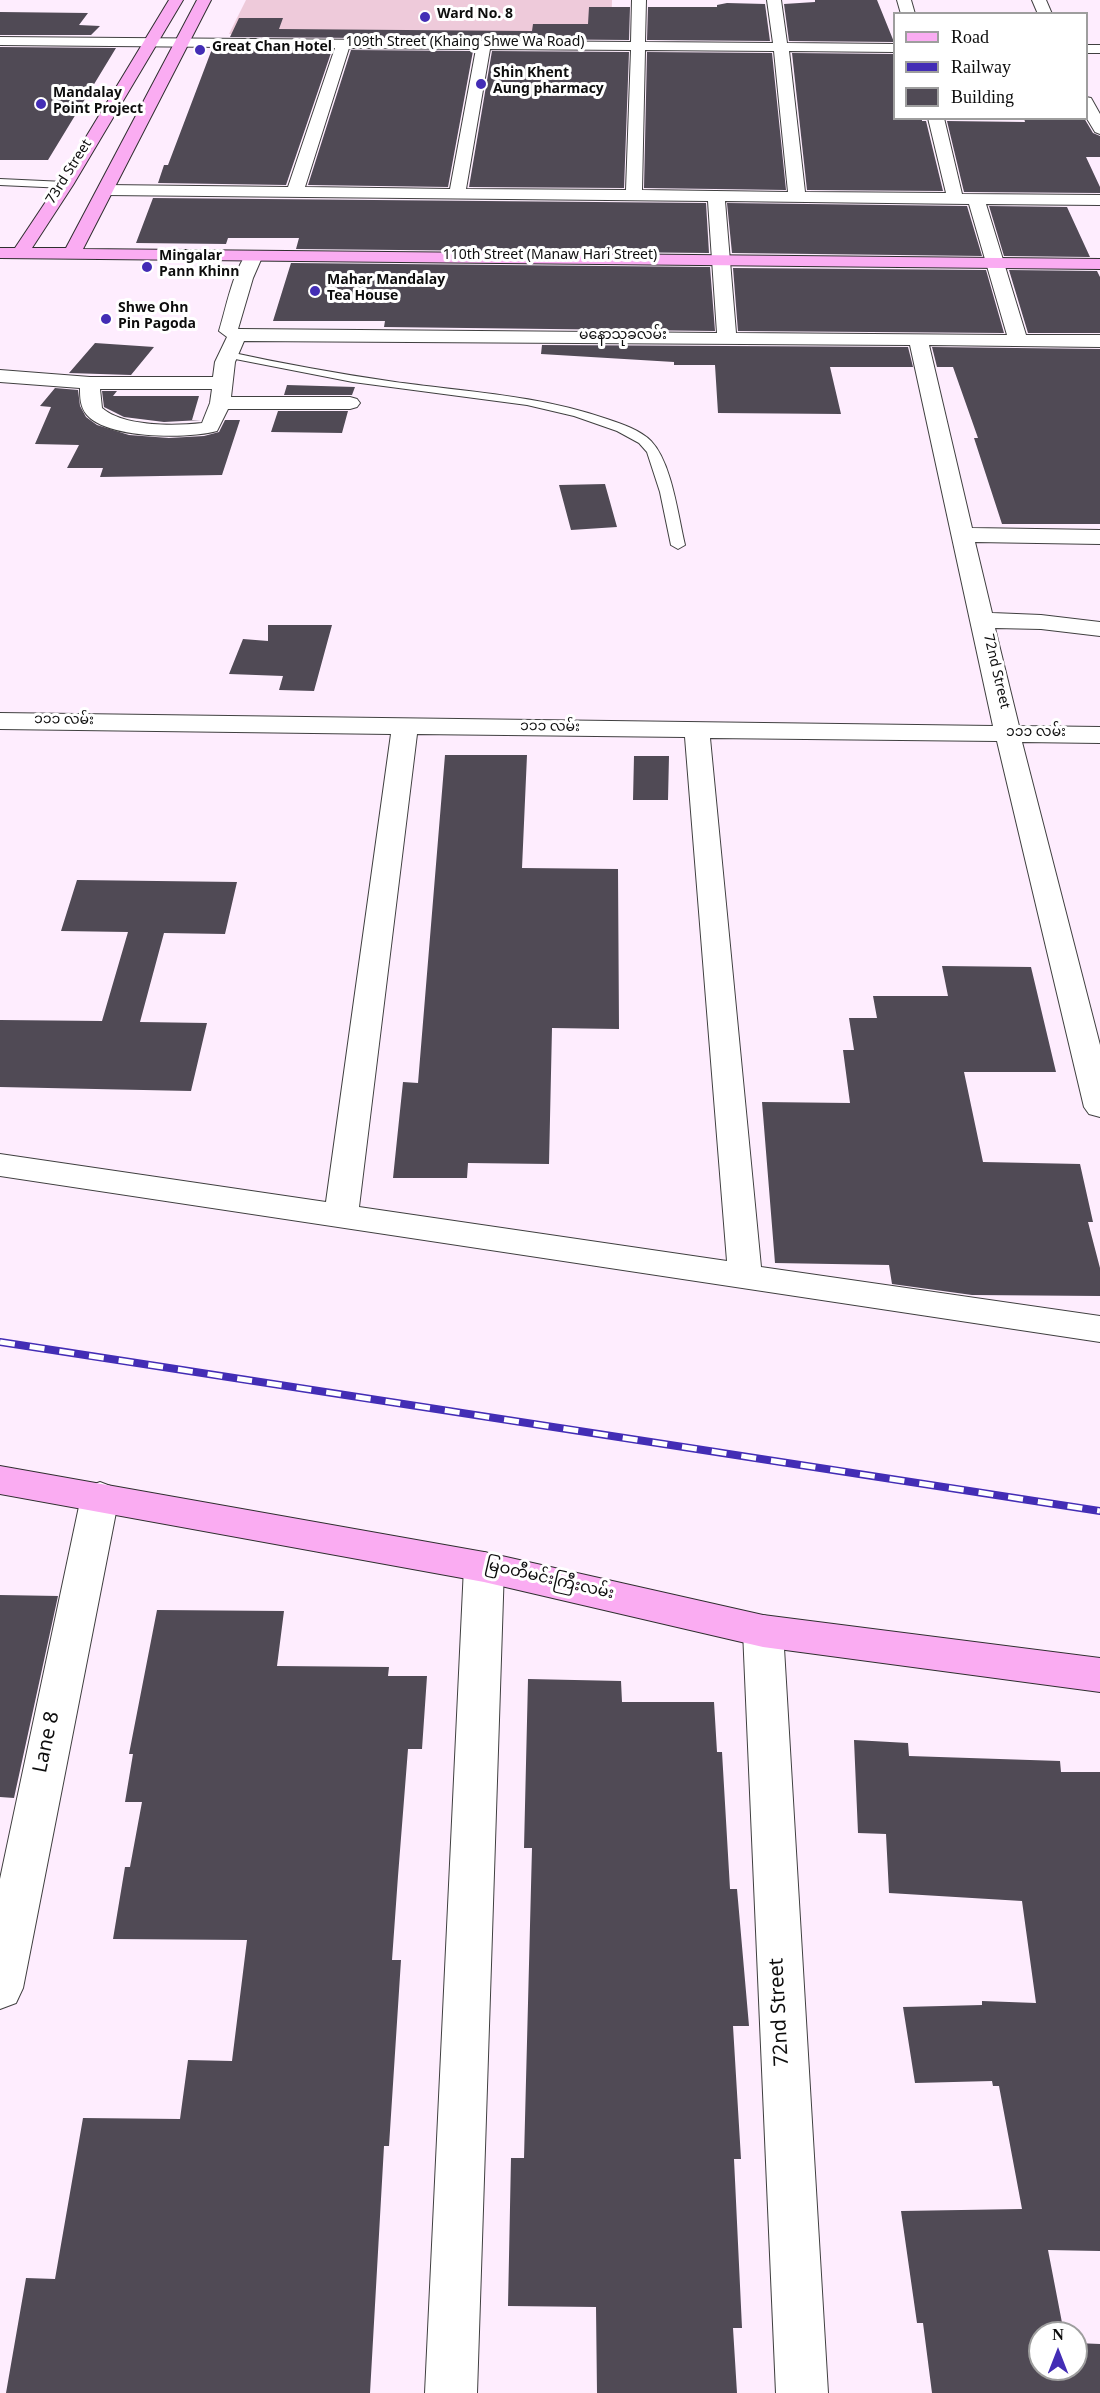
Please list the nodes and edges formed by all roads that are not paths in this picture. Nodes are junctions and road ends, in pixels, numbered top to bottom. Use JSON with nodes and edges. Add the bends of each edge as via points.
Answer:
{"nodes":[{"id":1,"x":176,"y":0,"type":"edge"},
{"id":2,"x":204,"y":0,"type":"edge"},
{"id":3,"x":639,"y":0,"type":"edge"},
{"id":4,"x":774,"y":0,"type":"edge"},
{"id":5,"x":0,"y":41,"type":"edge"},
{"id":6,"x":150,"y":42,"type":"junction"},
{"id":7,"x":181,"y":42,"type":"junction"},
{"id":8,"x":343,"y":44,"type":"junction"},
{"id":9,"x":484,"y":45,"type":"junction"},
{"id":10,"x":639,"y":46,"type":"junction"},
{"id":11,"x":781,"y":47,"type":"junction"},
{"id":12,"x":893,"y":48,"type":"edge"},
{"id":13,"x":1088,"y":105,"type":"edge"},
{"id":14,"x":936,"y":120,"type":"edge"},
{"id":15,"x":1100,"y":129,"type":"edge"},
{"id":16,"x":0,"y":183,"type":"edge"},
{"id":17,"x":65,"y":185,"type":"junction"},
{"id":18,"x":106,"y":190,"type":"junction"},
{"id":19,"x":295,"y":192,"type":"junction"},
{"id":20,"x":457,"y":194,"type":"junction"},
{"id":21,"x":634,"y":195,"type":"junction"},
{"id":22,"x":716,"y":196,"type":"junction"},
{"id":23,"x":797,"y":197,"type":"junction"},
{"id":24,"x":956,"y":198,"type":"junction"},
{"id":25,"x":976,"y":198,"type":"junction"},
{"id":26,"x":1100,"y":200,"type":"edge"},
{"id":27,"x":0,"y":252,"type":"edge"},
{"id":28,"x":20,"y":253,"type":"junction"},
{"id":29,"x":72,"y":253,"type":"junction"},
{"id":30,"x":254,"y":255,"type":"junction"},
{"id":31,"x":721,"y":260,"type":"junction"},
{"id":32,"x":995,"y":263,"type":"junction"},
{"id":33,"x":1100,"y":264,"type":"edge"},
{"id":34,"x":237,"y":335,"type":"junction"},
{"id":35,"x":727,"y":338,"type":"junction"},
{"id":36,"x":918,"y":340,"type":"junction"},
{"id":37,"x":1018,"y":340,"type":"junction"},
{"id":38,"x":1100,"y":341,"type":"edge"},
{"id":39,"x":229,"y":355,"type":"junction"},
{"id":40,"x":0,"y":376,"type":"edge"},
{"id":41,"x":90,"y":383,"type":"junction"},
{"id":42,"x":221,"y":393,"type":"junction"},
{"id":43,"x":350,"y":403,"type":"dead end"},
{"id":44,"x":963,"y":535,"type":"junction"},
{"id":45,"x":1100,"y":537,"type":"edge"},
{"id":46,"x":678,"y":544,"type":"dead end"},
{"id":47,"x":982,"y":620,"type":"junction"},
{"id":48,"x":1100,"y":629,"type":"edge"},
{"id":49,"x":0,"y":721,"type":"edge"},
{"id":50,"x":405,"y":727,"type":"junction"},
{"id":51,"x":697,"y":731,"type":"junction"},
{"id":52,"x":1008,"y":735,"type":"junction"},
{"id":53,"x":1100,"y":735,"type":"edge"},
{"id":54,"x":1100,"y":1107,"type":"edge"},
{"id":55,"x":0,"y":1165,"type":"edge"},
{"id":56,"x":341,"y":1216,"type":"junction"},
{"id":57,"x":745,"y":1276,"type":"junction"},
{"id":58,"x":1100,"y":1329,"type":"edge"},
{"id":59,"x":0,"y":1480,"type":"edge"},
{"id":60,"x":100,"y":1497,"type":"junction"},
{"id":61,"x":484,"y":1567,"type":"junction"},
{"id":62,"x":763,"y":1631,"type":"junction"},
{"id":63,"x":1100,"y":1676,"type":"edge"},
{"id":64,"x":0,"y":1988,"type":"edge"},
{"id":65,"x":451,"y":2393,"type":"edge"},
{"id":66,"x":802,"y":2393,"type":"edge"}],
"edges":[{"from":1,"to":6,"type":"main road","name":"73rd Street"},
{"from":2,"to":7,"type":"main road"},
{"from":3,"to":10,"type":"street"},
{"from":4,"to":11,"type":"street"},
{"from":5,"to":6,"type":"street","name":"109th Street (Khaing Shwe Wa Road)"},
{"from":6,"to":7,"type":"street","name":"109th Street (Khaing Shwe Wa Road)"},
{"from":6,"to":17,"type":"main road","name":"73rd Street"},
{"from":7,"to":8,"type":"street","name":"109th Street (Khaing Shwe Wa Road)"},
{"from":7,"to":18,"type":"main road"},
{"from":8,"to":9,"type":"street","name":"109th Street (Khaing Shwe Wa Road)"},
{"from":8,"to":19,"type":"street"},
{"from":9,"to":10,"type":"street","name":"109th Street (Khaing Shwe Wa Road)"},
{"from":9,"to":20,"type":"street"},
{"from":10,"to":11,"type":"street","name":"109th Street (Khaing Shwe Wa Road)"},
{"from":10,"to":21,"type":"street"},
{"from":11,"to":12,"type":"street","name":"109th Street (Khaing Shwe Wa Road)"},
{"from":11,"to":23,"type":"street"},
{"from":13,"to":15,"type":"street"},
{"from":14,"to":24,"type":"street"},
{"from":16,"to":17,"type":"lane"},
{"from":17,"to":28,"type":"main road","name":"73rd Street"},
{"from":18,"to":19,"type":"street"},
{"from":18,"to":29,"type":"main road"},
{"from":19,"to":20,"type":"street"},
{"from":20,"to":21,"type":"street"},
{"from":21,"to":22,"type":"street"},
{"from":22,"to":23,"type":"street"},
{"from":22,"to":31,"type":"street"},
{"from":23,"to":24,"type":"street"},
{"from":24,"to":25,"type":"street"},
{"from":25,"to":26,"type":"street"},
{"from":25,"to":32,"type":"street"},
{"from":27,"to":28,"type":"main road","name":"110th Street (Manaw Hari Street)"},
{"from":28,"to":29,"type":"main road","name":"110th Street (Manaw Hari Street)"},
{"from":29,"to":30,"type":"main road","name":"110th Street (Manaw Hari Street)"},
{"from":30,"to":31,"type":"main road","name":"110th Street (Manaw Hari Street)"},
{"from":30,"to":34,"type":"street","via":[[228,331]]},
{"from":31,"to":32,"type":"main road","name":"110th Street (Manaw Hari Street)"},
{"from":31,"to":35,"type":"street"},
{"from":32,"to":33,"type":"main road","name":"110th Street (Manaw Hari Street)"},
{"from":32,"to":37,"type":"street"},
{"from":34,"to":35,"type":"street","name":"မနောသုခလမ်း"},
{"from":34,"to":39,"type":"street"},
{"from":35,"to":36,"type":"street","name":"မနောသုခလမ်း"},
{"from":36,"to":37,"type":"street","name":"မနောသုခလမ်း"},
{"from":36,"to":44,"type":"street","name":"72nd Street"},
{"from":37,"to":38,"type":"street","name":"မနောသုခလမ်း"},
{"from":39,"to":42,"type":"street"},
{"from":39,"to":46,"type":"lane","via":[[396,386],[540,402],[632,433],[650,446]]},
{"from":40,"to":41,"type":"street"},
{"from":41,"to":42,"type":"street"},
{"from":41,"to":42,"type":"street","via":[[90,402],[95,413],[127,425],[161,430],[210,427]]},
{"from":42,"to":43,"type":"street"},
{"from":44,"to":45,"type":"street"},
{"from":44,"to":47,"type":"street","name":"72nd Street"},
{"from":47,"to":48,"type":"street"},
{"from":47,"to":52,"type":"street","name":"72nd Street"},
{"from":49,"to":50,"type":"street","name":"၁၁၁ လမ်း"},
{"from":50,"to":51,"type":"street","name":"၁၁၁ လမ်း"},
{"from":50,"to":56,"type":"street"},
{"from":51,"to":52,"type":"street","name":"၁၁၁ လမ်း"},
{"from":51,"to":57,"type":"street"},
{"from":52,"to":53,"type":"street","name":"၁၁၁ လမ်း"},
{"from":52,"to":54,"type":"street","name":"72nd Street"},
{"from":55,"to":56,"type":"street"},
{"from":56,"to":57,"type":"street"},
{"from":57,"to":58,"type":"street"},
{"from":59,"to":60,"type":"main road","name":"မြဝတီမင်းကြီးလမ်း"},
{"from":60,"to":61,"type":"main road","name":"မြဝတီမင်းကြီးလမ်း"},
{"from":60,"to":64,"type":"street","name":"Lane 8"},
{"from":61,"to":62,"type":"main road","name":"မြဝတီမင်းကြီးလမ်း"},
{"from":61,"to":65,"type":"street"},
{"from":62,"to":63,"type":"main road","name":"မြဝတီမင်းကြီးလမ်း"},
{"from":62,"to":66,"type":"street","name":"72nd Street"}]}
